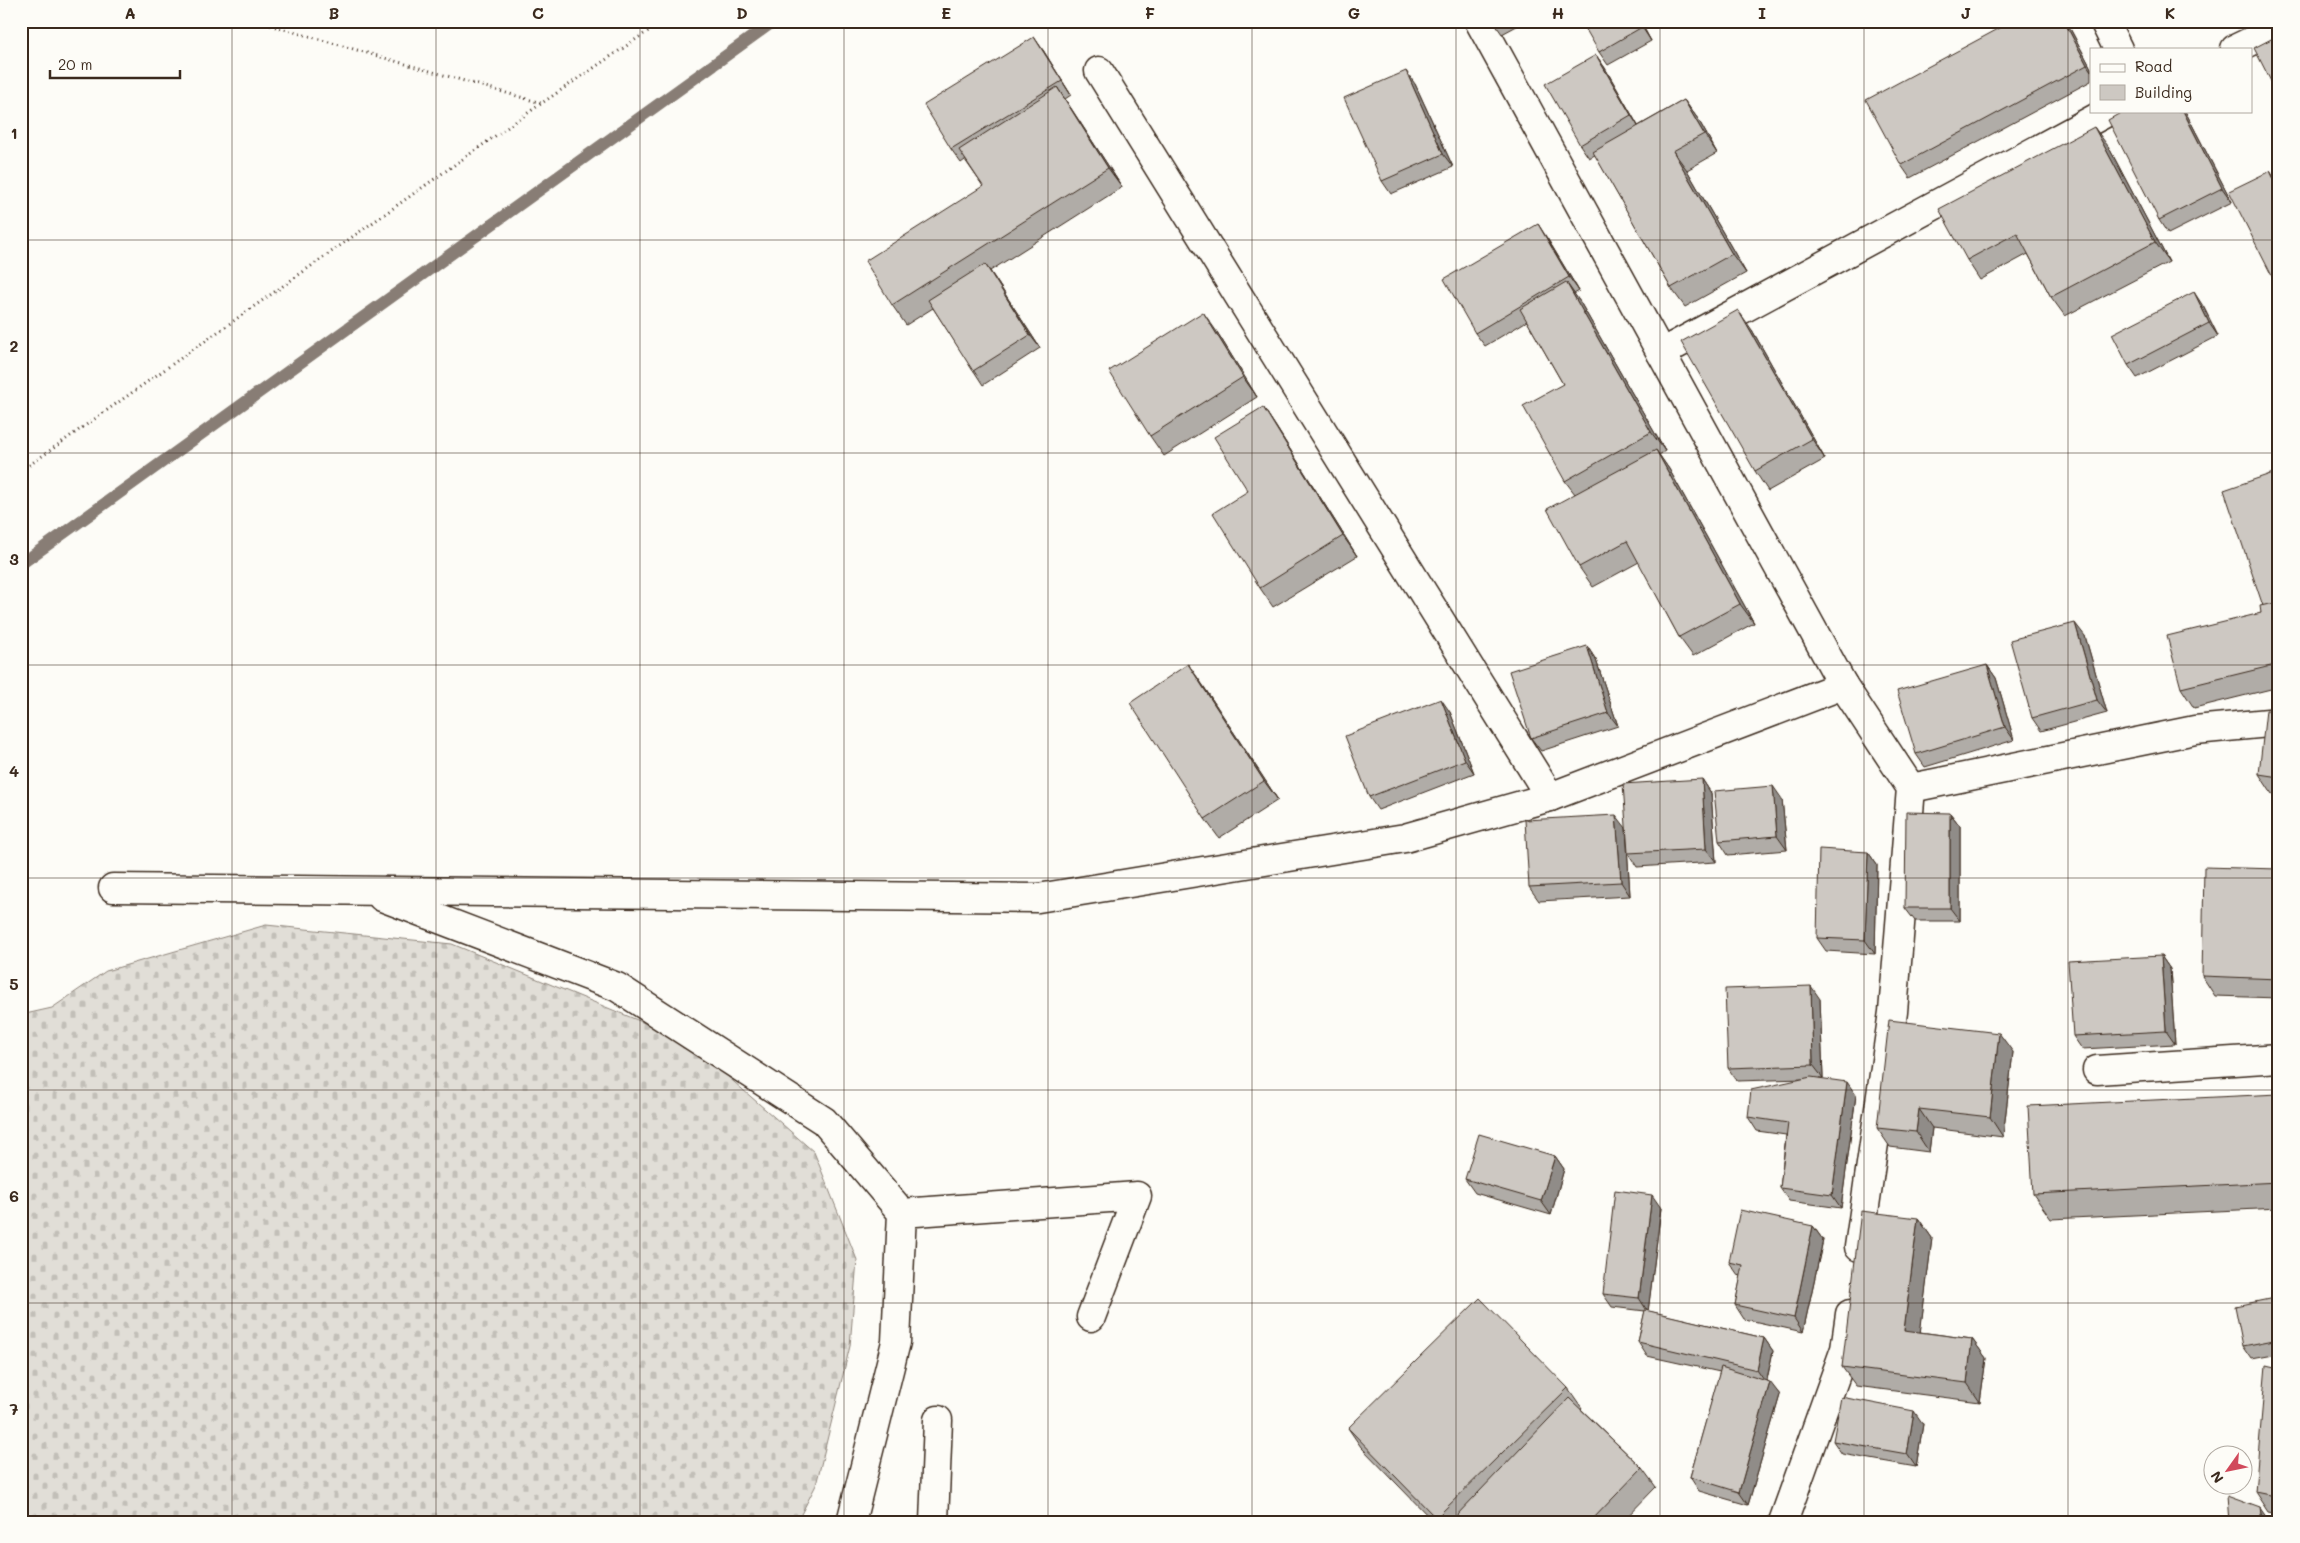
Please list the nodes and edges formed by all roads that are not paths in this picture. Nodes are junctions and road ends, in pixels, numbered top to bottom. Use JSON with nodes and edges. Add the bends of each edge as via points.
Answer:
{"nodes":[{"id":1,"x":1479,"y":21,"type":"edge"},
{"id":2,"x":2104,"y":21,"type":"edge"},
{"id":3,"x":2279,"y":28,"type":"edge"},
{"id":4,"x":2118,"y":48,"type":"edge"},
{"id":5,"x":2237,"y":48,"type":"edge"},
{"id":6,"x":1099,"y":71,"type":"dead end"},
{"id":7,"x":2107,"y":112,"type":"edge"},
{"id":8,"x":1661,"y":353,"type":"junction"},
{"id":9,"x":1843,"y":685,"type":"junction"},
{"id":10,"x":2279,"y":722,"type":"edge"},
{"id":11,"x":1911,"y":788,"type":"junction"},
{"id":12,"x":1550,"y":797,"type":"junction"},
{"id":13,"x":113,"y":888,"type":"dead end"},
{"id":14,"x":365,"y":891,"type":"junction"},
{"id":15,"x":2279,"y":1058,"type":"edge"},
{"id":16,"x":2097,"y":1070,"type":"dead end"},
{"id":17,"x":902,"y":1213,"type":"junction"},
{"id":18,"x":1091,"y":1317,"type":"dead end"},
{"id":19,"x":938,"y":1420,"type":"dead end"},
{"id":20,"x":850,"y":1522,"type":"edge"},
{"id":21,"x":934,"y":1522,"type":"edge"},
{"id":22,"x":1783,"y":1522,"type":"edge"}],
"edges":[{"from":1,"to":8,"type":"street"},
{"from":2,"to":4,"type":"street"},
{"from":3,"to":5,"type":"street"},
{"from":6,"to":12,"type":"street"},
{"from":7,"to":8,"type":"street"},
{"from":8,"to":9,"type":"street"},
{"from":9,"to":11,"type":"street"},
{"from":9,"to":12,"type":"street"},
{"from":10,"to":11,"type":"street","via":[[2194,730]]},
{"from":11,"to":22,"type":"street","via":[[1893,1012],[1845,1348]]},
{"from":12,"to":14,"type":"street","via":[[1405,838],[1038,898]]},
{"from":13,"to":14,"type":"street"},
{"from":14,"to":17,"type":"street","via":[[617,988],[824,1121]]},
{"from":15,"to":16,"type":"street"},
{"from":17,"to":18,"type":"street","via":[[1137,1196]]},
{"from":17,"to":20,"type":"street","via":[[896,1342]]},
{"from":19,"to":21,"type":"street"}]}
